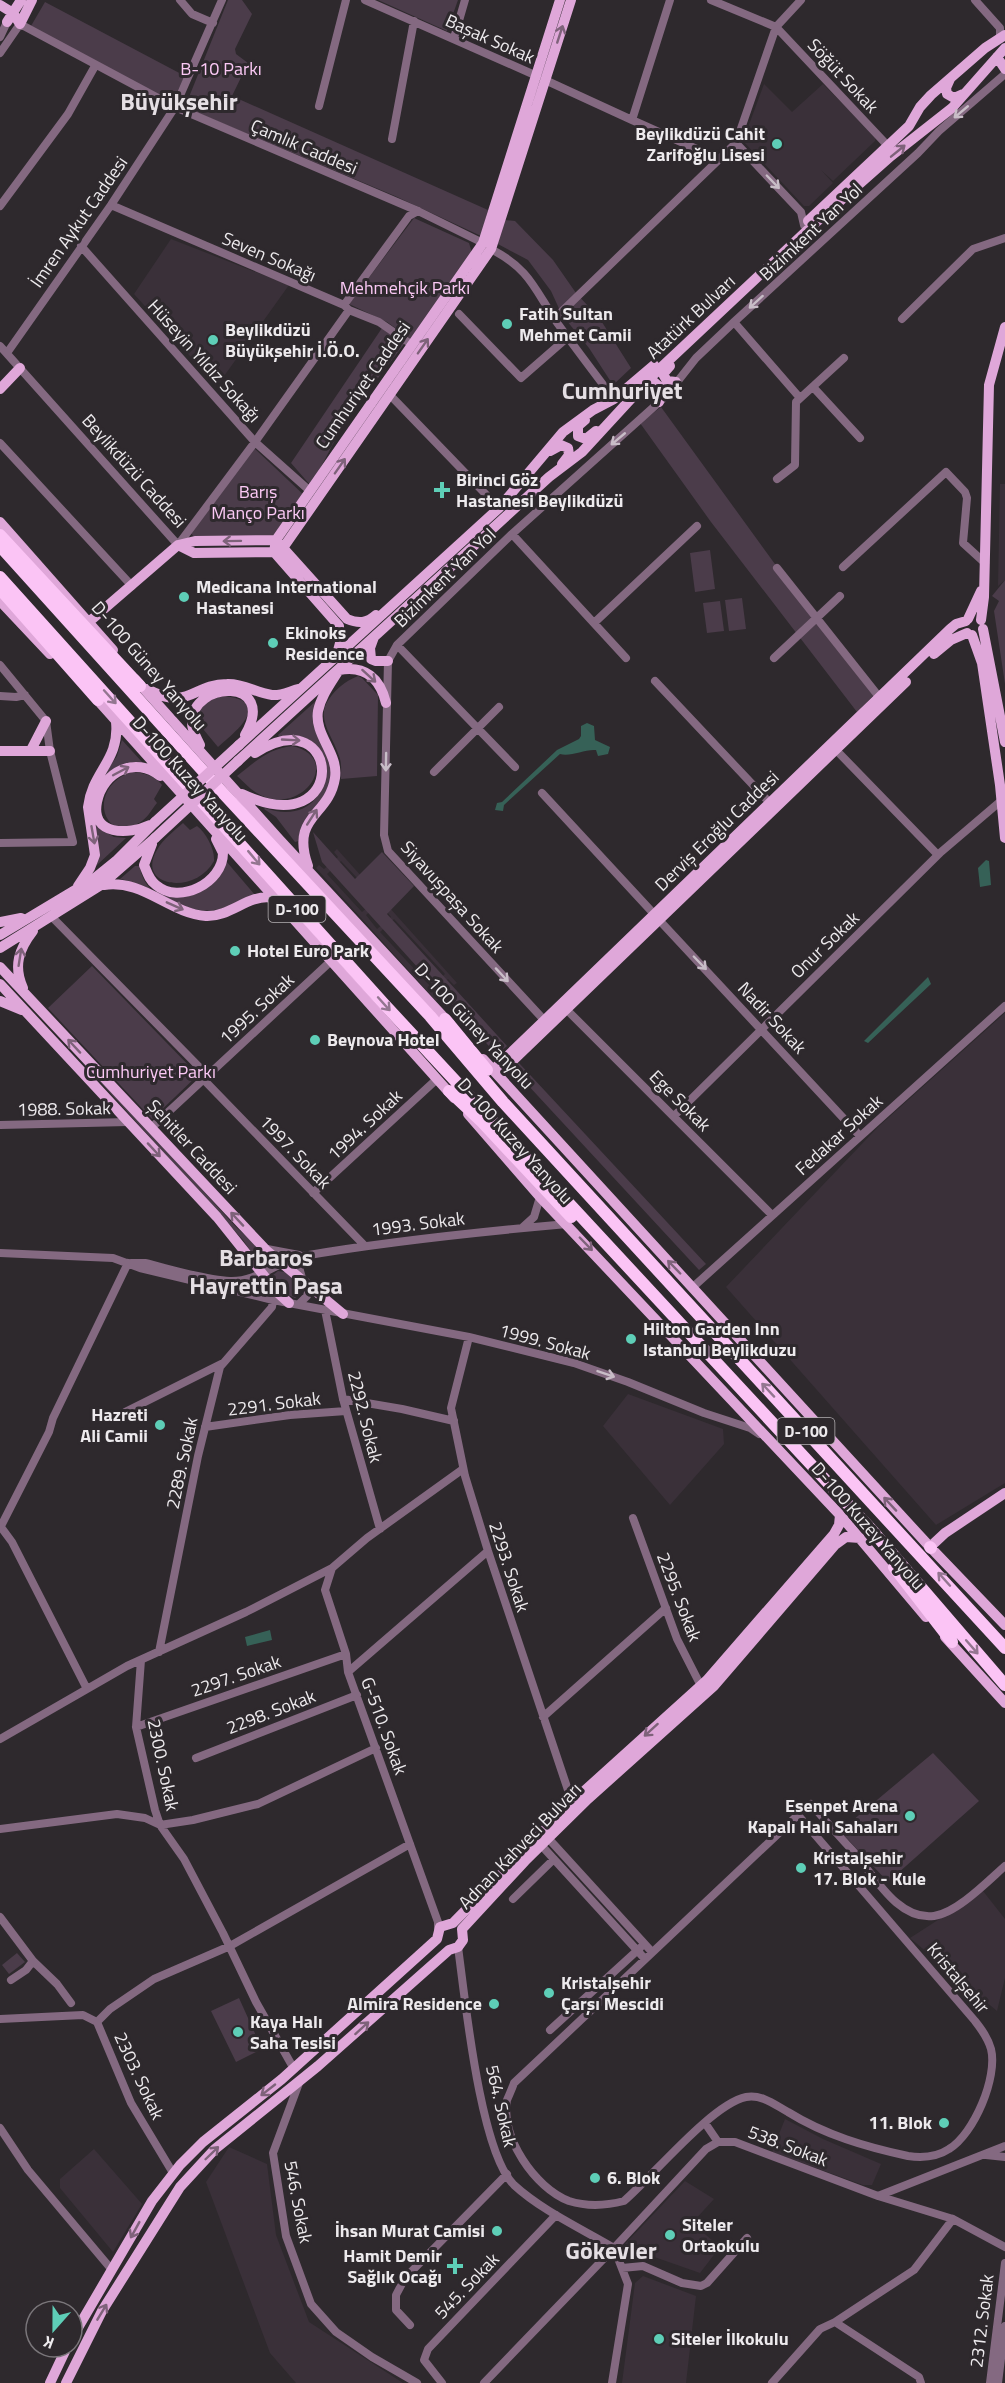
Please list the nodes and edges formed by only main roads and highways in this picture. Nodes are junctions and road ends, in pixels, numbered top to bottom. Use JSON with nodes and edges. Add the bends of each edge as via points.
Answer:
{"nodes":[{"id":1,"x":21,"y":0,"type":"edge"},
{"id":2,"x":32,"y":0,"type":"edge"},
{"id":3,"x":560,"y":0,"type":"edge"},
{"id":4,"x":571,"y":0,"type":"edge"},
{"id":5,"x":0,"y":5,"type":"edge"},
{"id":6,"x":7,"y":18,"type":"edge"},
{"id":7,"x":1003,"y":41,"type":"edge"},
{"id":8,"x":997,"y":57,"type":"junction"},
{"id":9,"x":1005,"y":69,"type":"edge"},
{"id":10,"x":541,"y":78,"type":"junction"},
{"id":11,"x":951,"y":79,"type":"junction"},
{"id":12,"x":968,"y":90,"type":"junction"},
{"id":13,"x":909,"y":126,"type":"junction"},
{"id":14,"x":919,"y":134,"type":"junction"},
{"id":15,"x":487,"y":246,"type":"junction"},
{"id":16,"x":1005,"y":327,"type":"edge"},
{"id":17,"x":692,"y":338,"type":"junction"},
{"id":18,"x":20,"y":368,"type":"road end"},
{"id":19,"x":676,"y":382,"type":"road end"},
{"id":20,"x":0,"y":388,"type":"edge"},
{"id":21,"x":639,"y":389,"type":"junction"},
{"id":22,"x":386,"y":390,"type":"junction"},
{"id":23,"x":611,"y":400,"type":"junction"},
{"id":24,"x":659,"y":402,"type":"road end"},
{"id":25,"x":613,"y":418,"type":"junction"},
{"id":26,"x":541,"y":458,"type":"junction"},
{"id":27,"x":549,"y":477,"type":"junction"},
{"id":28,"x":0,"y":522,"type":"edge"},
{"id":29,"x":0,"y":535,"type":"edge"},
{"id":30,"x":0,"y":546,"type":"edge"},
{"id":31,"x":278,"y":547,"type":"junction"},
{"id":32,"x":0,"y":577,"type":"edge"},
{"id":33,"x":984,"y":582,"type":"junction"},
{"id":34,"x":415,"y":587,"type":"junction"},
{"id":35,"x":0,"y":589,"type":"edge"},
{"id":36,"x":0,"y":601,"type":"edge"},
{"id":37,"x":0,"y":618,"type":"edge"},
{"id":38,"x":16,"y":618,"type":"junction"},
{"id":39,"x":967,"y":620,"type":"junction"},
{"id":40,"x":90,"y":621,"type":"junction"},
{"id":41,"x":982,"y":625,"type":"junction"},
{"id":42,"x":970,"y":634,"type":"junction"},
{"id":43,"x":374,"y":636,"type":"junction"},
{"id":44,"x":388,"y":661,"type":"road end"},
{"id":45,"x":338,"y":664,"type":"junction"},
{"id":46,"x":140,"y":686,"type":"junction"},
{"id":47,"x":304,"y":687,"type":"junction"},
{"id":48,"x":98,"y":700,"type":"junction"},
{"id":49,"x":883,"y":701,"type":"junction"},
{"id":50,"x":386,"y":703,"type":"road end"},
{"id":51,"x":46,"y":721,"type":"road end"},
{"id":52,"x":116,"y":721,"type":"junction"},
{"id":53,"x":1005,"y":742,"type":"edge"},
{"id":54,"x":239,"y":745,"type":"junction"},
{"id":55,"x":31,"y":750,"type":"junction"},
{"id":56,"x":0,"y":751,"type":"edge"},
{"id":57,"x":50,"y":751,"type":"road end"},
{"id":58,"x":206,"y":756,"type":"junction"},
{"id":59,"x":238,"y":761,"type":"junction"},
{"id":60,"x":174,"y":785,"type":"junction"},
{"id":61,"x":236,"y":792,"type":"junction"},
{"id":62,"x":155,"y":822,"type":"junction"},
{"id":63,"x":209,"y":825,"type":"junction"},
{"id":64,"x":155,"y":838,"type":"junction"},
{"id":65,"x":1005,"y":838,"type":"edge"},
{"id":66,"x":311,"y":872,"type":"junction"},
{"id":67,"x":101,"y":885,"type":"junction"},
{"id":68,"x":77,"y":889,"type":"junction"},
{"id":69,"x":273,"y":897,"type":"junction"},
{"id":70,"x":34,"y":919,"type":"junction"},
{"id":71,"x":0,"y":922,"type":"edge"},
{"id":72,"x":0,"y":935,"type":"edge"},
{"id":73,"x":0,"y":948,"type":"edge"},
{"id":74,"x":0,"y":967,"type":"edge"},
{"id":75,"x":0,"y":984,"type":"edge"},
{"id":76,"x":27,"y":996,"type":"junction"},
{"id":77,"x":0,"y":1001,"type":"edge"},
{"id":78,"x":29,"y":1014,"type":"junction"},
{"id":79,"x":445,"y":1019,"type":"junction"},
{"id":80,"x":495,"y":1072,"type":"junction"},
{"id":81,"x":449,"y":1091,"type":"junction"},
{"id":82,"x":549,"y":1152,"type":"junction"},
{"id":83,"x":600,"y":1236,"type":"junction"},
{"id":84,"x":294,"y":1303,"type":"road end"},
{"id":85,"x":343,"y":1314,"type":"road end"},
{"id":86,"x":837,"y":1492,"type":"junction"},
{"id":87,"x":1005,"y":1495,"type":"edge"},
{"id":88,"x":840,"y":1515,"type":"junction"},
{"id":89,"x":860,"y":1538,"type":"junction"},
{"id":90,"x":933,"y":1545,"type":"junction"},
{"id":91,"x":983,"y":1623,"type":"junction"},
{"id":92,"x":1005,"y":1625,"type":"edge"},
{"id":93,"x":1005,"y":1639,"type":"edge"},
{"id":94,"x":952,"y":1642,"type":"junction"},
{"id":95,"x":1005,"y":1648,"type":"edge"},
{"id":96,"x":1005,"y":1685,"type":"edge"},
{"id":97,"x":704,"y":1689,"type":"junction"},
{"id":98,"x":1005,"y":1703,"type":"edge"},
{"id":99,"x":575,"y":1805,"type":"junction"},
{"id":100,"x":457,"y":1926,"type":"junction"},
{"id":101,"x":437,"y":1935,"type":"junction"},
{"id":102,"x":454,"y":1948,"type":"junction"},
{"id":103,"x":294,"y":2069,"type":"junction"},
{"id":104,"x":300,"y":2081,"type":"junction"},
{"id":105,"x":84,"y":2318,"type":"edge"},
{"id":106,"x":61,"y":2359,"type":"edge"},
{"id":107,"x":50,"y":2383,"type":"edge"},
{"id":108,"x":66,"y":2383,"type":"edge"}],
"edges":[{"from":1,"to":6,"type":"main road"},
{"from":2,"to":6,"type":"main road","via":[[20,24]]},
{"from":3,"to":10,"type":"main road","name":"Cumhuriyet Caddesi"},
{"from":10,"to":4,"type":"main road","name":"Cumhuriyet Caddesi","one_way":true},
{"from":5,"to":6,"type":"main road"},
{"from":7,"to":8,"type":"main road","name":"Atatürk Bulvarı"},
{"from":7,"to":11,"type":"main road","name":"Atatürk Bulvarı","via":[[985,48]]},
{"from":8,"to":9,"type":"main road"},
{"from":8,"to":12,"type":"main road","name":"Atatürk Bulvarı"},
{"from":10,"to":15,"type":"main road","name":"Cumhuriyet Caddesi"},
{"from":11,"to":12,"type":"main road","via":[[946,88],[949,96],[958,98]]},
{"from":11,"to":13,"type":"main road","name":"Atatürk Bulvarı","via":[[920,107]]},
{"from":12,"to":14,"type":"main road","name":"Atatürk Bulvarı"},
{"from":13,"to":14,"type":"main road","via":[[926,109],[932,110],[934,117]]},
{"from":13,"to":23,"type":"main road","name":"Atatürk Bulvarı","via":[[633,384]]},
{"from":17,"to":14,"type":"main road","name":"Atatürk Bulvarı","one_way":true,"via":[[813,225]]},
{"from":22,"to":15,"type":"main road","name":"Cumhuriyet Caddesi","one_way":true},
{"from":15,"to":22,"type":"main road","name":"Cumhuriyet Caddesi","via":[[411,344]]},
{"from":16,"to":33,"type":"main road","via":[[989,385]]},
{"from":17,"to":19,"type":"main road","via":[[664,371],[667,381]]},
{"from":17,"to":21,"type":"main road","name":"Atatürk Bulvarı"},
{"from":18,"to":20,"type":"main road"},
{"from":21,"to":24,"type":"main road","via":[[658,384],[662,393]]},
{"from":21,"to":25,"type":"main road","name":"Atatürk Bulvarı"},
{"from":22,"to":31,"type":"main road","name":"Cumhuriyet Caddesi"},
{"from":23,"to":25,"type":"main road","via":[[581,423],[577,433],[586,439]]},
{"from":23,"to":26,"type":"main road","name":"Atatürk Bulvarı","via":[[576,421]]},
{"from":25,"to":27,"type":"main road","name":"Atatürk Bulvarı","via":[[582,452]]},
{"from":26,"to":27,"type":"main road","via":[[557,446],[565,446],[569,451]]},
{"from":26,"to":34,"type":"main road","name":"Atatürk Bulvarı","via":[[499,508]]},
{"from":27,"to":43,"type":"main road","name":"Atatürk Bulvarı"},
{"from":28,"to":40,"type":"main road","name":"D-100 Güney Yanyolu"},
{"from":29,"to":46,"type":"highway"},
{"from":30,"to":82,"type":"highway","number":"D-100","via":[[430,1016]]},
{"from":31,"to":34,"type":"main road","via":[[347,619],[355,622],[369,621]]},
{"from":31,"to":40,"type":"main road","name":"Beylikdüzü Caddesi","via":[[194,553],[178,544]]},
{"from":31,"to":45,"type":"main road","via":[[339,626]]},
{"from":32,"to":83,"type":"highway","number":"D-100","one_way":true,"via":[[292,903]]},
{"from":33,"to":39,"type":"main road"},
{"from":33,"to":41,"type":"main road"},
{"from":34,"to":45,"type":"main road"},
{"from":35,"to":48,"type":"highway"},
{"from":36,"to":38,"type":"main road","name":"D-100 Kuzey Yanyolu"},
{"from":37,"to":38,"type":"main road"},
{"from":38,"to":48,"type":"main road","name":"D-100 Kuzey Yanyolu"},
{"from":39,"to":41,"type":"main road","via":[[974,617]]},
{"from":39,"to":42,"type":"main road","via":[[964,627]]},
{"from":39,"to":49,"type":"main road","name":"Derviş Eroğlu Caddesi","via":[[953,627]]},
{"from":40,"to":46,"type":"main road","name":"D-100 Güney Yanyolu"},
{"from":41,"to":42,"type":"main road","via":[[979,634]]},
{"from":41,"to":53,"type":"main road"},
{"from":42,"to":49,"type":"main road","name":"Derviş Eroğlu Caddesi","via":[[951,640]]},
{"from":42,"to":65,"type":"main road","via":[[982,663]]},
{"from":43,"to":44,"type":"main road","via":[[371,659]]},
{"from":43,"to":45,"type":"main road","name":"Atatürk Bulvarı"},
{"from":45,"to":47,"type":"main road"},
{"from":45,"to":50,"type":"main road","one_way":true,"via":[[363,670],[383,691]]},
{"from":45,"to":59,"type":"main road"},
{"from":66,"to":45,"type":"main road","one_way":true,"via":[[303,847],[305,830],[330,793],[335,775],[334,759],[319,722],[319,709]]},
{"from":46,"to":47,"type":"main road","via":[[173,698],[188,697],[221,684],[237,684],[272,695]]},
{"from":46,"to":58,"type":"main road","name":"D-100 Güney Yanyolu"},
{"from":47,"to":54,"type":"main road"},
{"from":48,"to":52,"type":"main road","name":"D-100 Kuzey Yanyolu"},
{"from":49,"to":80,"type":"main road","name":"Derviş Eroğlu Caddesi"},
{"from":51,"to":55,"type":"main road"},
{"from":52,"to":60,"type":"main road","name":"D-100 Kuzey Yanyolu"},
{"from":52,"to":68,"type":"main road","one_way":true,"via":[[118,737],[114,752],[89,800],[93,861]]},
{"from":54,"to":58,"type":"main road","via":[[251,723],[254,706],[241,693],[216,693],[203,700],[192,717],[193,730]]},
{"from":54,"to":62,"type":"main road","bridge":true},
{"from":55,"to":56,"type":"main road"},
{"from":55,"to":57,"type":"main road"},
{"from":58,"to":61,"type":"main road","name":"D-100 Güney Yanyolu"},
{"from":59,"to":61,"type":"main road","one_way":true,"via":[[265,746],[291,739],[314,749],[323,774],[315,793],[294,804],[269,804]]},
{"from":59,"to":64,"type":"main road","bridge":true},
{"from":62,"to":60,"type":"main road","one_way":true,"via":[[130,832],[109,829],[96,810],[100,792],[112,776],[131,766],[149,768]]},
{"from":60,"to":63,"type":"main road","name":"D-100 Kuzey Yanyolu"},
{"from":61,"to":66,"type":"main road","name":"D-100 Güney Yanyolu"},
{"from":62,"to":68,"type":"main road","via":[[105,871]]},
{"from":63,"to":64,"type":"main road","via":[[223,858],[217,874],[193,890],[165,890],[150,879],[144,864]]},
{"from":63,"to":69,"type":"main road","name":"D-100 Kuzey Yanyolu"},
{"from":64,"to":67,"type":"main road"},
{"from":66,"to":79,"type":"main road","name":"D-100 Güney Yanyolu"},
{"from":67,"to":69,"type":"main road","one_way":true,"via":[[131,886],[207,916],[222,914],[258,898]]},
{"from":67,"to":70,"type":"main road","via":[[51,915]]},
{"from":68,"to":70,"type":"main road"},
{"from":69,"to":81,"type":"main road","name":"D-100 Kuzey Yanyolu"},
{"from":70,"to":71,"type":"main road"},
{"from":70,"to":72,"type":"main road"},
{"from":70,"to":73,"type":"main road"},
{"from":76,"to":70,"type":"main road","one_way":true,"via":[[19,978],[18,959]]},
{"from":74,"to":76,"type":"main road","name":"Şehitler Caddesi"},
{"from":75,"to":78,"type":"main road","name":"Şehitler Caddesi"},
{"from":85,"to":76,"type":"main road","name":"Şehitler Caddesi","one_way":true,"via":[[265,1248]]},
{"from":77,"to":78,"type":"main road"},
{"from":78,"to":84,"type":"main road","name":"Şehitler Caddesi","one_way":true,"via":[[216,1217],[263,1274]]},
{"from":79,"to":80,"type":"main road","name":"D-100 Güney Yanyolu"},
{"from":79,"to":82,"type":"highway"},
{"from":90,"to":80,"type":"main road","name":"D-100 Güney Yanyolu","one_way":true},
{"from":81,"to":83,"type":"highway","via":[[573,1219]]},
{"from":81,"to":88,"type":"main road","name":"D-100 Kuzey Yanyolu","one_way":true,"via":[[540,1197]]},
{"from":91,"to":82,"type":"highway","number":"D-100","one_way":true},
{"from":83,"to":86,"type":"highway","number":"D-100"},
{"from":86,"to":94,"type":"highway"},
{"from":86,"to":96,"type":"highway","number":"D-100","one_way":true},
{"from":87,"to":90,"type":"main road"},
{"from":88,"to":89,"type":"main road","name":"D-100 Kuzey Yanyolu"},
{"from":88,"to":97,"type":"main road","name":"Adnan Kahveci Bulvarı","via":[[838,1528],[830,1539]]},
{"from":89,"to":94,"type":"main road","name":"D-100 Kuzey Yanyolu","via":[[908,1597]]},
{"from":89,"to":97,"type":"main road","name":"Adnan Kahveci Bulvarı","via":[[846,1537],[835,1545]]},
{"from":90,"to":92,"type":"main road","name":"D-100 Güney Yanyolu"},
{"from":91,"to":93,"type":"highway"},
{"from":91,"to":95,"type":"highway","number":"D-100"},
{"from":94,"to":98,"type":"main road","name":"D-100 Kuzey Yanyolu"},
{"from":97,"to":99,"type":"main road","name":"Adnan Kahveci Bulvarı"},
{"from":99,"to":100,"type":"main road","name":"Adnan Kahveci Bulvarı"},
{"from":99,"to":100,"type":"main road","name":"Adnan Kahveci Bulvarı","via":[[545,1842]]},
{"from":100,"to":101,"type":"main road","name":"Adnan Kahveci Bulvarı","via":[[444,1924]]},
{"from":100,"to":102,"type":"main road","name":"Adnan Kahveci Bulvarı","via":[[463,1940]]},
{"from":101,"to":102,"type":"main road","via":[[441,1947]]},
{"from":101,"to":103,"type":"main road","name":"Adnan Kahveci Bulvarı"},
{"from":104,"to":102,"type":"main road","one_way":true},
{"from":103,"to":104,"type":"main road"},
{"from":103,"to":105,"type":"main road","name":"Adnan Kahveci Bulvarı","one_way":true,"via":[[203,2142],[173,2173],[152,2201]]},
{"from":108,"to":104,"type":"main road","one_way":true,"via":[[102,2311],[180,2187],[215,2149]]},
{"from":106,"to":107,"type":"main road"}]}
